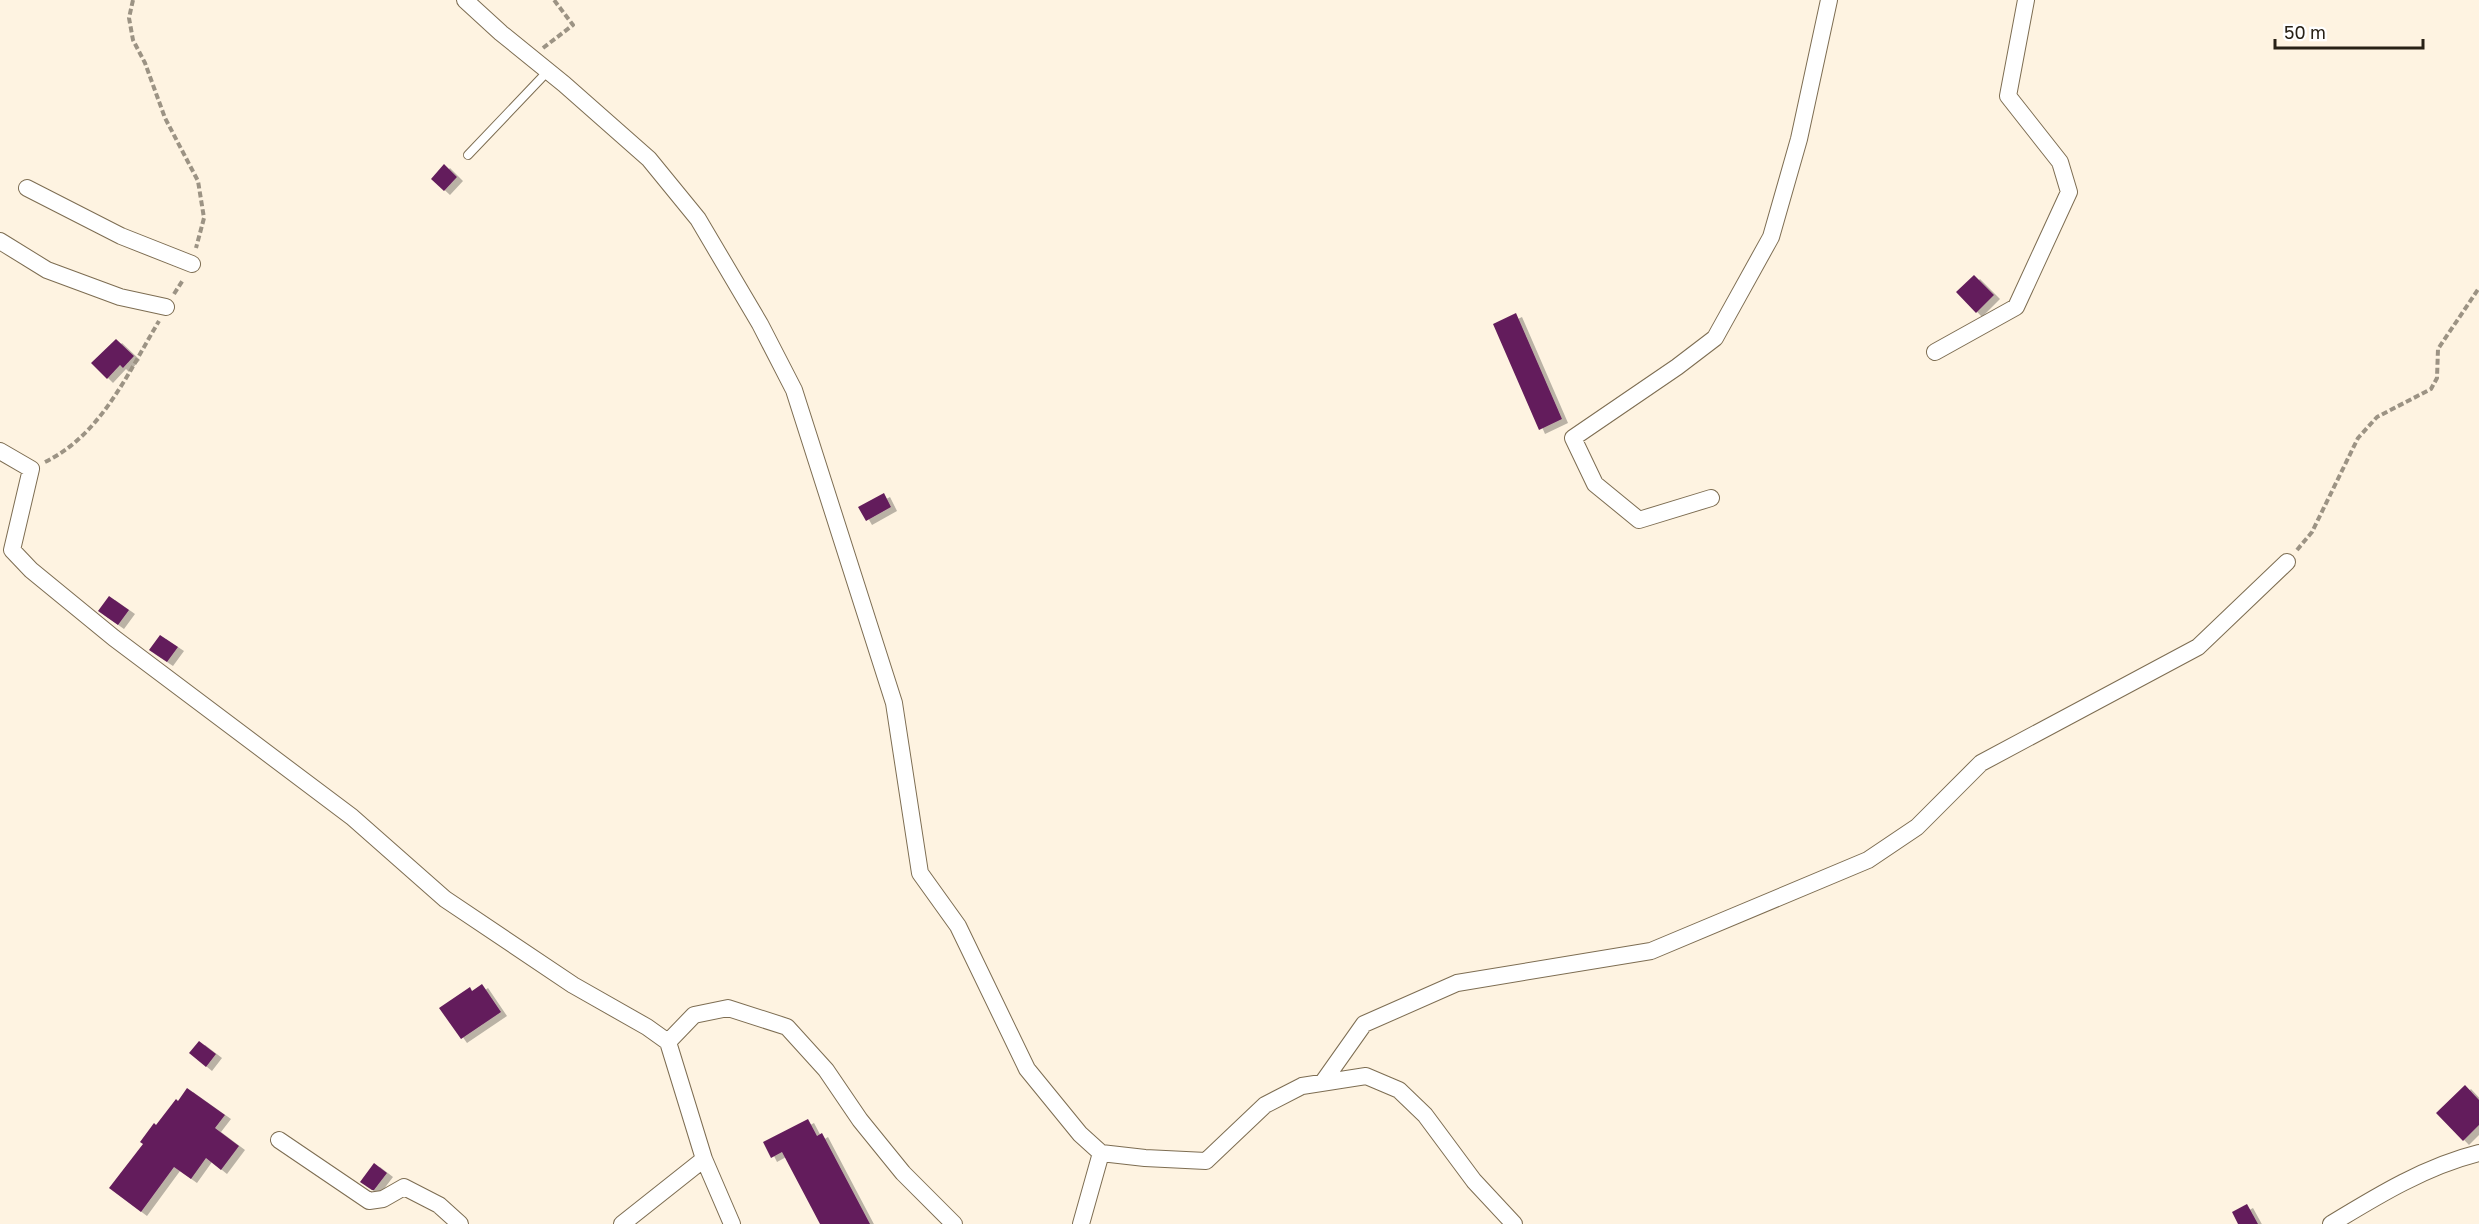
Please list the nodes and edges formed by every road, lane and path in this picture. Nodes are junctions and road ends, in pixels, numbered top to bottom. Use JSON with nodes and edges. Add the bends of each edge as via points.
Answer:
{"nodes":[{"id":1,"x":465,"y":0,"type":"edge"},
{"id":2,"x":554,"y":0,"type":"edge"},
{"id":3,"x":1829,"y":0,"type":"edge"},
{"id":4,"x":2026,"y":0,"type":"edge"},
{"id":5,"x":531,"y":57,"type":"junction"},
{"id":6,"x":548,"y":71,"type":"junction"},
{"id":7,"x":468,"y":155,"type":"dead end"},
{"id":8,"x":27,"y":188,"type":"dead end"},
{"id":9,"x":0,"y":241,"type":"edge"},
{"id":10,"x":192,"y":264,"type":"dead end"},
{"id":11,"x":2479,"y":288,"type":"edge"},
{"id":12,"x":166,"y":307,"type":"dead end"},
{"id":13,"x":1935,"y":352,"type":"dead end"},
{"id":14,"x":0,"y":451,"type":"edge"},
{"id":15,"x":1711,"y":498,"type":"dead end"},
{"id":16,"x":7,"y":540,"type":"edge"},
{"id":17,"x":2287,"y":562,"type":"joint"},
{"id":18,"x":668,"y":1042,"type":"junction"},
{"id":19,"x":1323,"y":1082,"type":"junction"},
{"id":20,"x":279,"y":1140,"type":"dead end"},
{"id":21,"x":1101,"y":1153,"type":"junction"},
{"id":22,"x":2479,"y":1153,"type":"edge"},
{"id":23,"x":704,"y":1159,"type":"junction"},
{"id":24,"x":460,"y":1224,"type":"edge"},
{"id":25,"x":621,"y":1224,"type":"edge"},
{"id":26,"x":732,"y":1224,"type":"edge"},
{"id":27,"x":954,"y":1224,"type":"edge"},
{"id":28,"x":1081,"y":1224,"type":"edge"},
{"id":29,"x":1514,"y":1224,"type":"edge"},
{"id":30,"x":2331,"y":1224,"type":"edge"}],
"edges":[{"from":1,"to":5,"type":"street"},
{"from":2,"to":5,"type":"path","via":[[573,25]]},
{"from":3,"to":15,"type":"street","via":[[1799,139],[1772,237],[1715,338],[1573,438],[1594,484],[1639,520]]},
{"from":4,"to":13,"type":"street","via":[[2008,96],[2060,162],[2069,192],[2016,307]]},
{"from":5,"to":6,"type":"street"},
{"from":6,"to":7,"type":"lane"},
{"from":6,"to":21,"type":"street","via":[[649,159],[698,219],[789,380],[894,703],[920,873],[958,926],[1027,1069],[1080,1134]]},
{"from":8,"to":10,"type":"street","via":[[120,236]]},
{"from":9,"to":12,"type":"street","via":[[47,270],[120,297]]},
{"from":11,"to":17,"type":"path","via":[[2438,349],[2437,378],[2431,389],[2377,417],[2358,438],[2312,532]]},
{"from":14,"to":16,"type":"street","via":[[31,469],[21,519]]},
{"from":16,"to":18,"type":"street","via":[[31,570],[114,638],[352,817],[445,898],[573,985]]},
{"from":17,"to":19,"type":"street","via":[[2198,647],[1981,763],[1917,827],[1868,860],[1651,951],[1457,983],[1364,1024]]},
{"from":18,"to":23,"type":"street"},
{"from":18,"to":27,"type":"street","via":[[694,1015],[728,1008],[787,1027],[826,1070],[903,1173]]},
{"from":19,"to":21,"type":"street","via":[[1302,1086],[1265,1105],[1206,1161]]},
{"from":19,"to":29,"type":"street","via":[[1366,1076],[1399,1090],[1425,1115],[1474,1181]]},
{"from":20,"to":24,"type":"street","via":[[369,1201],[383,1199],[404,1187],[439,1205]]},
{"from":21,"to":28,"type":"street"},
{"from":22,"to":30,"type":"street","via":[[2383,1192]]},
{"from":23,"to":25,"type":"street"},
{"from":23,"to":26,"type":"street"}]}
